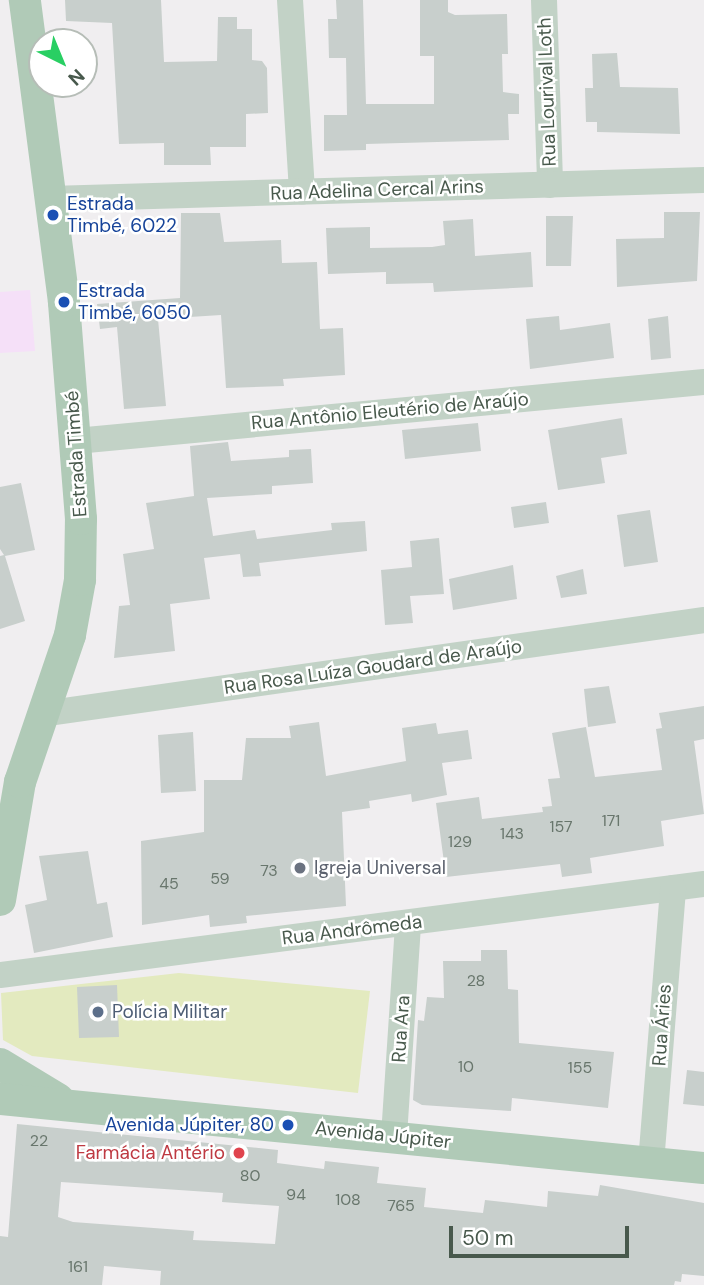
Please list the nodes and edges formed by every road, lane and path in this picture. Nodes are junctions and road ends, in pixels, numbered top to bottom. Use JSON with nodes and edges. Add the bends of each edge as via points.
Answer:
{"nodes":[{"id":1,"x":25,"y":0,"type":"edge"},
{"id":2,"x":290,"y":0,"type":"edge"},
{"id":3,"x":544,"y":0,"type":"edge"},
{"id":4,"x":704,"y":180,"type":"edge"},
{"id":5,"x":550,"y":185,"type":"junction"},
{"id":6,"x":302,"y":192,"type":"junction"},
{"id":7,"x":50,"y":200,"type":"junction"},
{"id":8,"x":704,"y":382,"type":"edge"},
{"id":9,"x":76,"y":441,"type":"junction"},
{"id":10,"x":704,"y":620,"type":"edge"},
{"id":11,"x":42,"y":713,"type":"junction"},
{"id":12,"x":704,"y":884,"type":"edge"},
{"id":13,"x":673,"y":888,"type":"junction"},
{"id":14,"x":0,"y":900,"type":"edge"},
{"id":15,"x":408,"y":923,"type":"junction"},
{"id":16,"x":0,"y":975,"type":"edge"},
{"id":17,"x":0,"y":1066,"type":"edge"},
{"id":18,"x":0,"y":1086,"type":"edge"},
{"id":19,"x":0,"y":1099,"type":"edge"},
{"id":20,"x":62,"y":1102,"type":"junction"},
{"id":21,"x":394,"y":1136,"type":"junction"},
{"id":22,"x":651,"y":1163,"type":"junction"},
{"id":23,"x":704,"y":1168,"type":"edge"}],
"edges":[{"from":1,"to":7,"type":"main road","name":"Estrada Timbé"},
{"from":2,"to":6,"type":"street"},
{"from":3,"to":5,"type":"street","name":"Rua Lourival Loth"},
{"from":4,"to":5,"type":"street","name":"Rua Adelina Cercal Arins"},
{"from":5,"to":6,"type":"street","name":"Rua Adelina Cercal Arins"},
{"from":6,"to":7,"type":"street","name":"Rua Adelina Cercal Arins"},
{"from":7,"to":9,"type":"main road","name":"Estrada Timbé"},
{"from":8,"to":9,"type":"street","name":"Rua Antônio Eleutério de Araújo"},
{"from":9,"to":11,"type":"main road","name":"Estrada Timbé","via":[[80,580],[70,635]]},
{"from":10,"to":11,"type":"street","name":"Rua Rosa Luíza Goudard de Araújo"},
{"from":11,"to":14,"type":"main road","name":"Estrada Timbé","via":[[10,825]]},
{"from":12,"to":13,"type":"street","name":"Rua Andrômeda"},
{"from":13,"to":15,"type":"street","name":"Rua Andrômeda"},
{"from":13,"to":22,"type":"street","name":"Rua Áries"},
{"from":15,"to":16,"type":"street","name":"Rua Andrômeda"},
{"from":15,"to":21,"type":"street","name":"Rua Ara"},
{"from":17,"to":18,"type":"main road"},
{"from":17,"to":20,"type":"main road","name":"Avenida Júpiter"},
{"from":19,"to":20,"type":"main road","name":"Avenida Júpiter"},
{"from":20,"to":21,"type":"main road","name":"Avenida Júpiter"},
{"from":21,"to":22,"type":"main road","name":"Avenida Júpiter"},
{"from":22,"to":23,"type":"main road","name":"Avenida Júpiter"}]}
